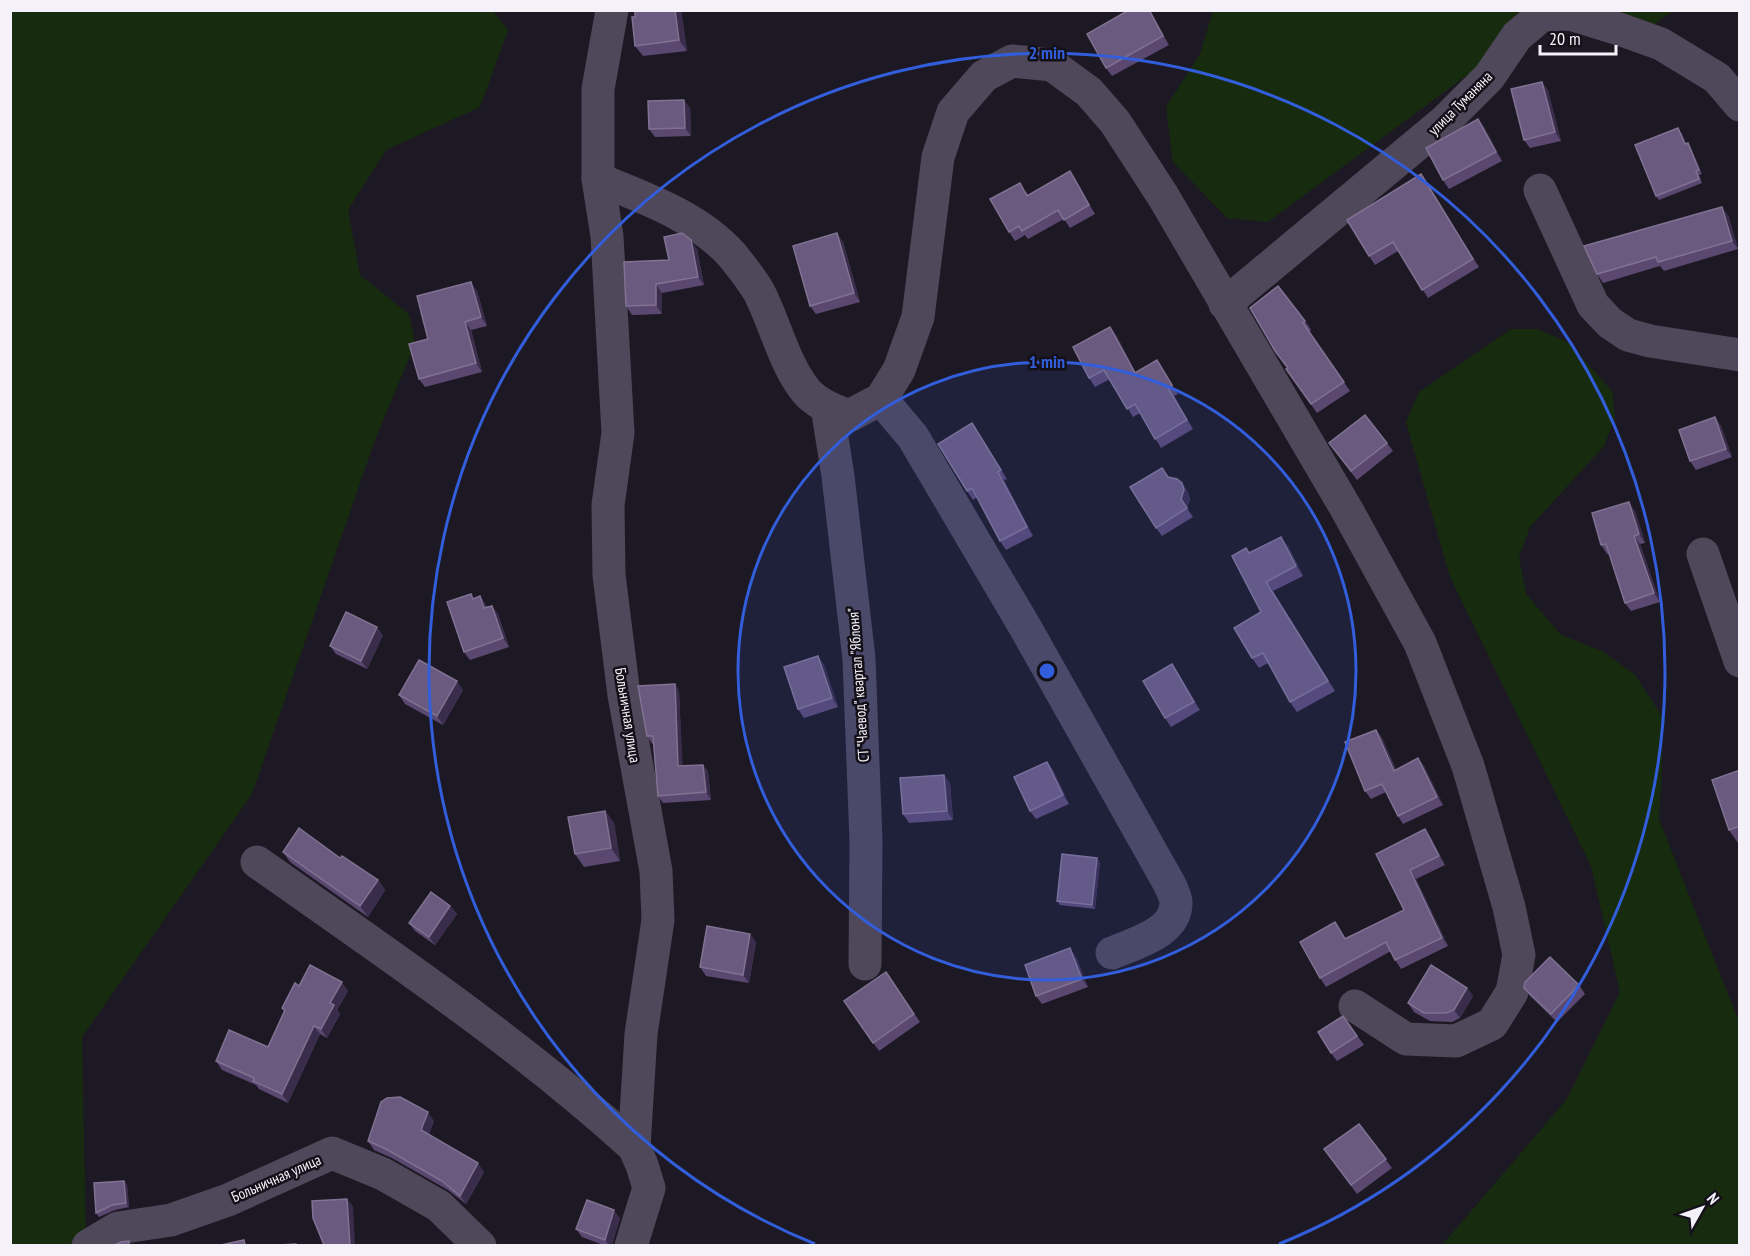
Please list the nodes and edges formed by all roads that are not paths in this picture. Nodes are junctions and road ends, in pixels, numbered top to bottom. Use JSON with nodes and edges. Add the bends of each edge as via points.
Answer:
{"nodes":[{"id":1,"x":612,"y":10,"type":"edge"},
{"id":2,"x":1740,"y":105,"type":"edge"},
{"id":3,"x":598,"y":179,"type":"junction"},
{"id":4,"x":1540,"y":190,"type":"dead end"},
{"id":5,"x":1225,"y":304,"type":"junction"},
{"id":6,"x":1740,"y":355,"type":"edge"},
{"id":7,"x":881,"y":399,"type":"junction"},
{"id":8,"x":827,"y":407,"type":"junction"},
{"id":9,"x":1703,"y":554,"type":"dead end"},
{"id":10,"x":1740,"y":661,"type":"edge"},
{"id":11,"x":257,"y":862,"type":"dead end"},
{"id":12,"x":1112,"y":953,"type":"dead end"},
{"id":13,"x":865,"y":964,"type":"dead end"},
{"id":14,"x":1355,"y":1006,"type":"dead end"},
{"id":15,"x":634,"y":1147,"type":"junction"},
{"id":16,"x":88,"y":1245,"type":"edge"},
{"id":17,"x":480,"y":1245,"type":"edge"},
{"id":18,"x":632,"y":1245,"type":"edge"}],
"edges":[{"from":1,"to":3,"type":"street","name":"Больничная улица","via":[[598,89]]},
{"from":2,"to":5,"type":"street","name":"улица Туманяна","via":[[1717,78],[1661,44],[1570,14],[1542,15],[1516,36],[1489,77],[1445,121]]},
{"from":3,"to":8,"type":"street","via":[[705,230],[732,255],[758,291],[786,357],[806,391]]},
{"from":3,"to":15,"type":"street","name":"Больничная улица","via":[[607,236],[618,433],[608,505],[609,575],[624,695],[656,871],[658,920],[640,1034]]},
{"from":4,"to":6,"type":"street","via":[[1593,305],[1610,323],[1650,341]]},
{"from":5,"to":7,"type":"street","via":[[1163,196],[1115,122],[1089,92],[1052,65],[1012,61],[984,76],[953,112],[938,158],[918,317],[899,370]]},
{"from":5,"to":14,"type":"street","via":[[1347,510],[1420,643],[1468,766],[1519,955],[1512,992],[1492,1024],[1456,1041],[1406,1039]]},
{"from":7,"to":8,"type":"street","via":[[849,416]]},
{"from":7,"to":12,"type":"street","via":[[913,437],[1170,885],[1176,902],[1173,918],[1162,930]]},
{"from":8,"to":13,"type":"street","name":"СТ \"Чаевод\" квартал \"Яблоня\"","via":[[859,659],[866,841]]},
{"from":9,"to":10,"type":"street"},
{"from":11,"to":15,"type":"street","via":[[452,1000],[585,1102]]},
{"from":15,"to":18,"type":"street","name":"Больничная улица","via":[[649,1188]]},
{"from":16,"to":17,"type":"street","name":"Больничная улица","via":[[118,1228],[171,1220],[228,1200],[332,1153],[383,1174],[439,1206]]}]}
